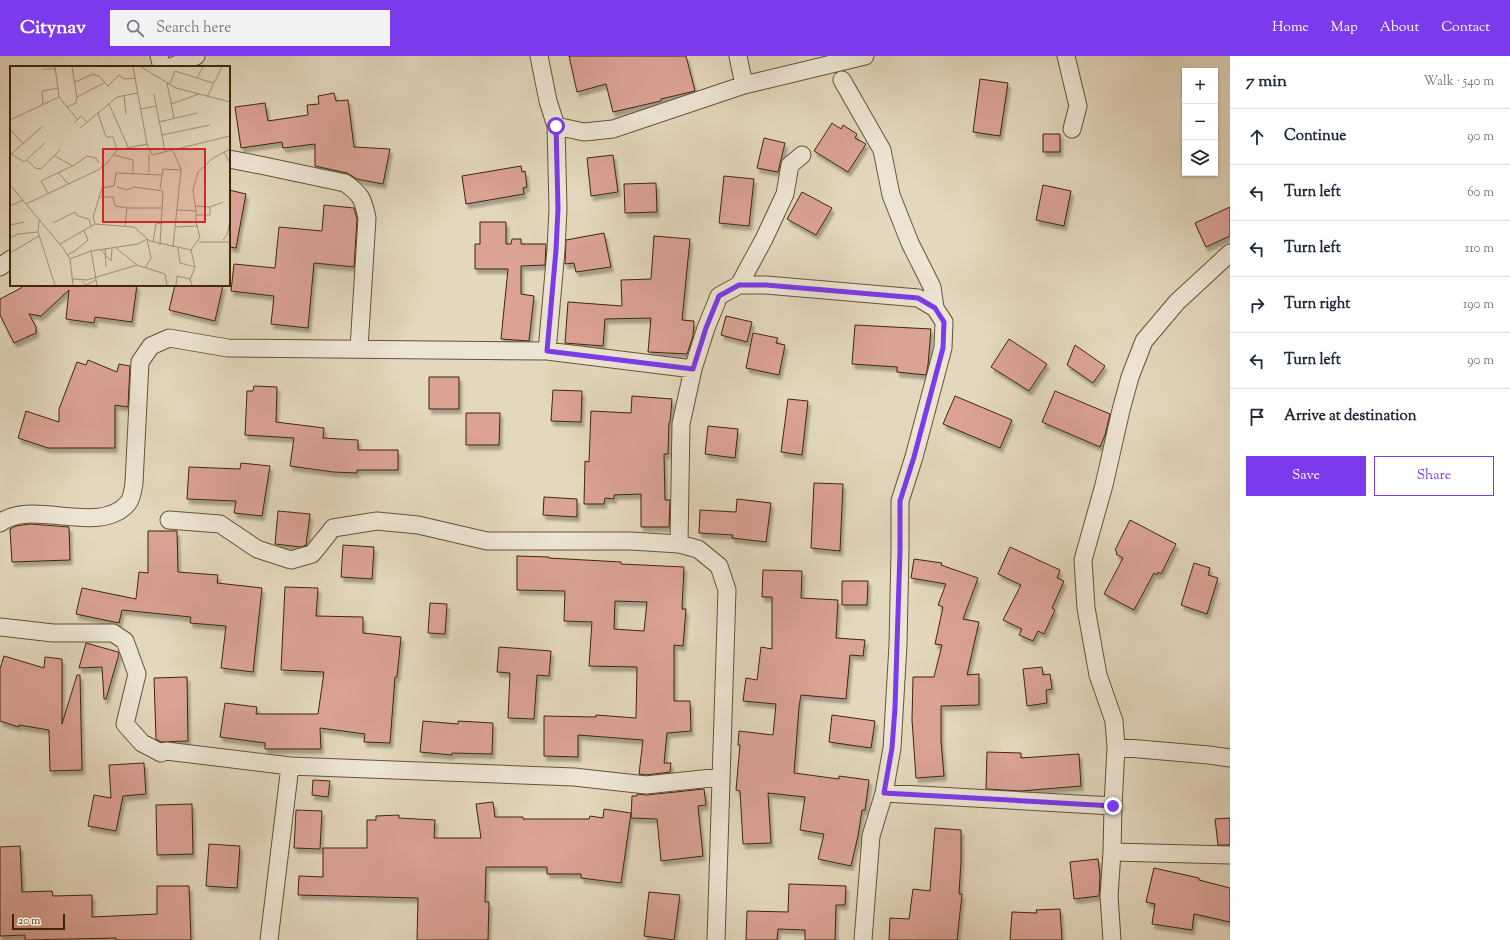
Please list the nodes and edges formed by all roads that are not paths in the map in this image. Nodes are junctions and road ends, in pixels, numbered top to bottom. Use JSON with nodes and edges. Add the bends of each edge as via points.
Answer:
{"nodes":[{"id":1,"x":159,"y":56,"type":"edge"},
{"id":2,"x":196,"y":56,"type":"edge"},
{"id":3,"x":539,"y":56,"type":"edge"},
{"id":4,"x":738,"y":56,"type":"edge"},
{"id":5,"x":865,"y":56,"type":"edge"},
{"id":6,"x":1066,"y":56,"type":"edge"},
{"id":7,"x":162,"y":66,"type":"edge"},
{"id":8,"x":173,"y":66,"type":"edge"},
{"id":9,"x":842,"y":80,"type":"dead end"},
{"id":10,"x":744,"y":85,"type":"junction"},
{"id":11,"x":556,"y":126,"type":"junction"},
{"id":12,"x":1072,"y":129,"type":"dead end"},
{"id":13,"x":802,"y":155,"type":"dead end"},
{"id":14,"x":230,"y":159,"type":"edge"},
{"id":15,"x":1230,"y":253,"type":"edge"},
{"id":16,"x":10,"y":261,"type":"edge"},
{"id":17,"x":0,"y":267,"type":"edge"},
{"id":18,"x":739,"y":285,"type":"junction"},
{"id":19,"x":935,"y":308,"type":"junction"},
{"id":20,"x":359,"y":348,"type":"junction"},
{"id":21,"x":547,"y":351,"type":"junction"},
{"id":22,"x":693,"y":369,"type":"junction"},
{"id":23,"x":169,"y":520,"type":"dead end"},
{"id":24,"x":0,"y":523,"type":"edge"},
{"id":25,"x":679,"y":544,"type":"junction"},
{"id":26,"x":0,"y":627,"type":"edge"},
{"id":27,"x":1116,"y":747,"type":"junction"},
{"id":28,"x":1230,"y":758,"type":"edge"},
{"id":29,"x":290,"y":766,"type":"junction"},
{"id":30,"x":721,"y":777,"type":"junction"},
{"id":31,"x":884,"y":793,"type":"junction"},
{"id":32,"x":1113,"y":806,"type":"junction"},
{"id":33,"x":1112,"y":852,"type":"junction"},
{"id":34,"x":1230,"y":855,"type":"edge"},
{"id":35,"x":269,"y":940,"type":"edge"},
{"id":36,"x":716,"y":940,"type":"edge"},
{"id":37,"x":863,"y":940,"type":"edge"},
{"id":38,"x":1112,"y":940,"type":"edge"}],
"edges":[{"from":1,"to":7,"type":"street"},
{"from":2,"to":8,"type":"street"},
{"from":3,"to":11,"type":"street"},
{"from":4,"to":10,"type":"street"},
{"from":5,"to":10,"type":"street"},
{"from":6,"to":12,"type":"street","via":[[1078,106]]},
{"from":9,"to":19,"type":"street","via":[[882,150],[891,195],[910,243],[932,287]]},
{"from":10,"to":11,"type":"street","via":[[613,129],[584,132]]},
{"from":11,"to":21,"type":"street","via":[[558,209]]},
{"from":13,"to":18,"type":"street","via":[[790,166],[785,194]]},
{"from":14,"to":20,"type":"street","via":[[345,183],[363,200],[367,218]]},
{"from":15,"to":27,"type":"street","via":[[1177,302],[1144,341],[1130,377],[1083,560],[1086,608],[1098,675],[1114,721]]},
{"from":16,"to":17,"type":"street"},
{"from":18,"to":19,"type":"street","via":[[918,298]]},
{"from":18,"to":22,"type":"street","via":[[719,296]]},
{"from":19,"to":31,"type":"street","via":[[944,322],[943,348],[900,501],[895,708],[892,748]]},
{"from":20,"to":21,"type":"street"},
{"from":20,"to":24,"type":"street","via":[[228,348],[169,338],[157,343],[140,362],[134,483],[129,502],[116,514],[98,518],[19,514]]},
{"from":21,"to":22,"type":"street"},
{"from":22,"to":25,"type":"street","via":[[681,424]]},
{"from":23,"to":25,"type":"street","via":[[220,524],[257,549],[290,560],[312,554],[334,528],[377,521],[418,526],[487,541],[631,541]]},
{"from":25,"to":30,"type":"street","via":[[698,549],[719,566],[727,590]]},
{"from":26,"to":29,"type":"street","via":[[53,633],[113,633],[126,641],[137,674],[125,724],[142,743],[160,753]]},
{"from":27,"to":28,"type":"street"},
{"from":27,"to":32,"type":"street"},
{"from":29,"to":30,"type":"street","via":[[574,777],[646,785]]},
{"from":29,"to":35,"type":"street"},
{"from":30,"to":36,"type":"street"},
{"from":31,"to":32,"type":"street"},
{"from":31,"to":37,"type":"street","via":[[871,836]]},
{"from":32,"to":33,"type":"street"},
{"from":33,"to":34,"type":"street"},
{"from":33,"to":38,"type":"street","via":[[1109,896]]}]}
